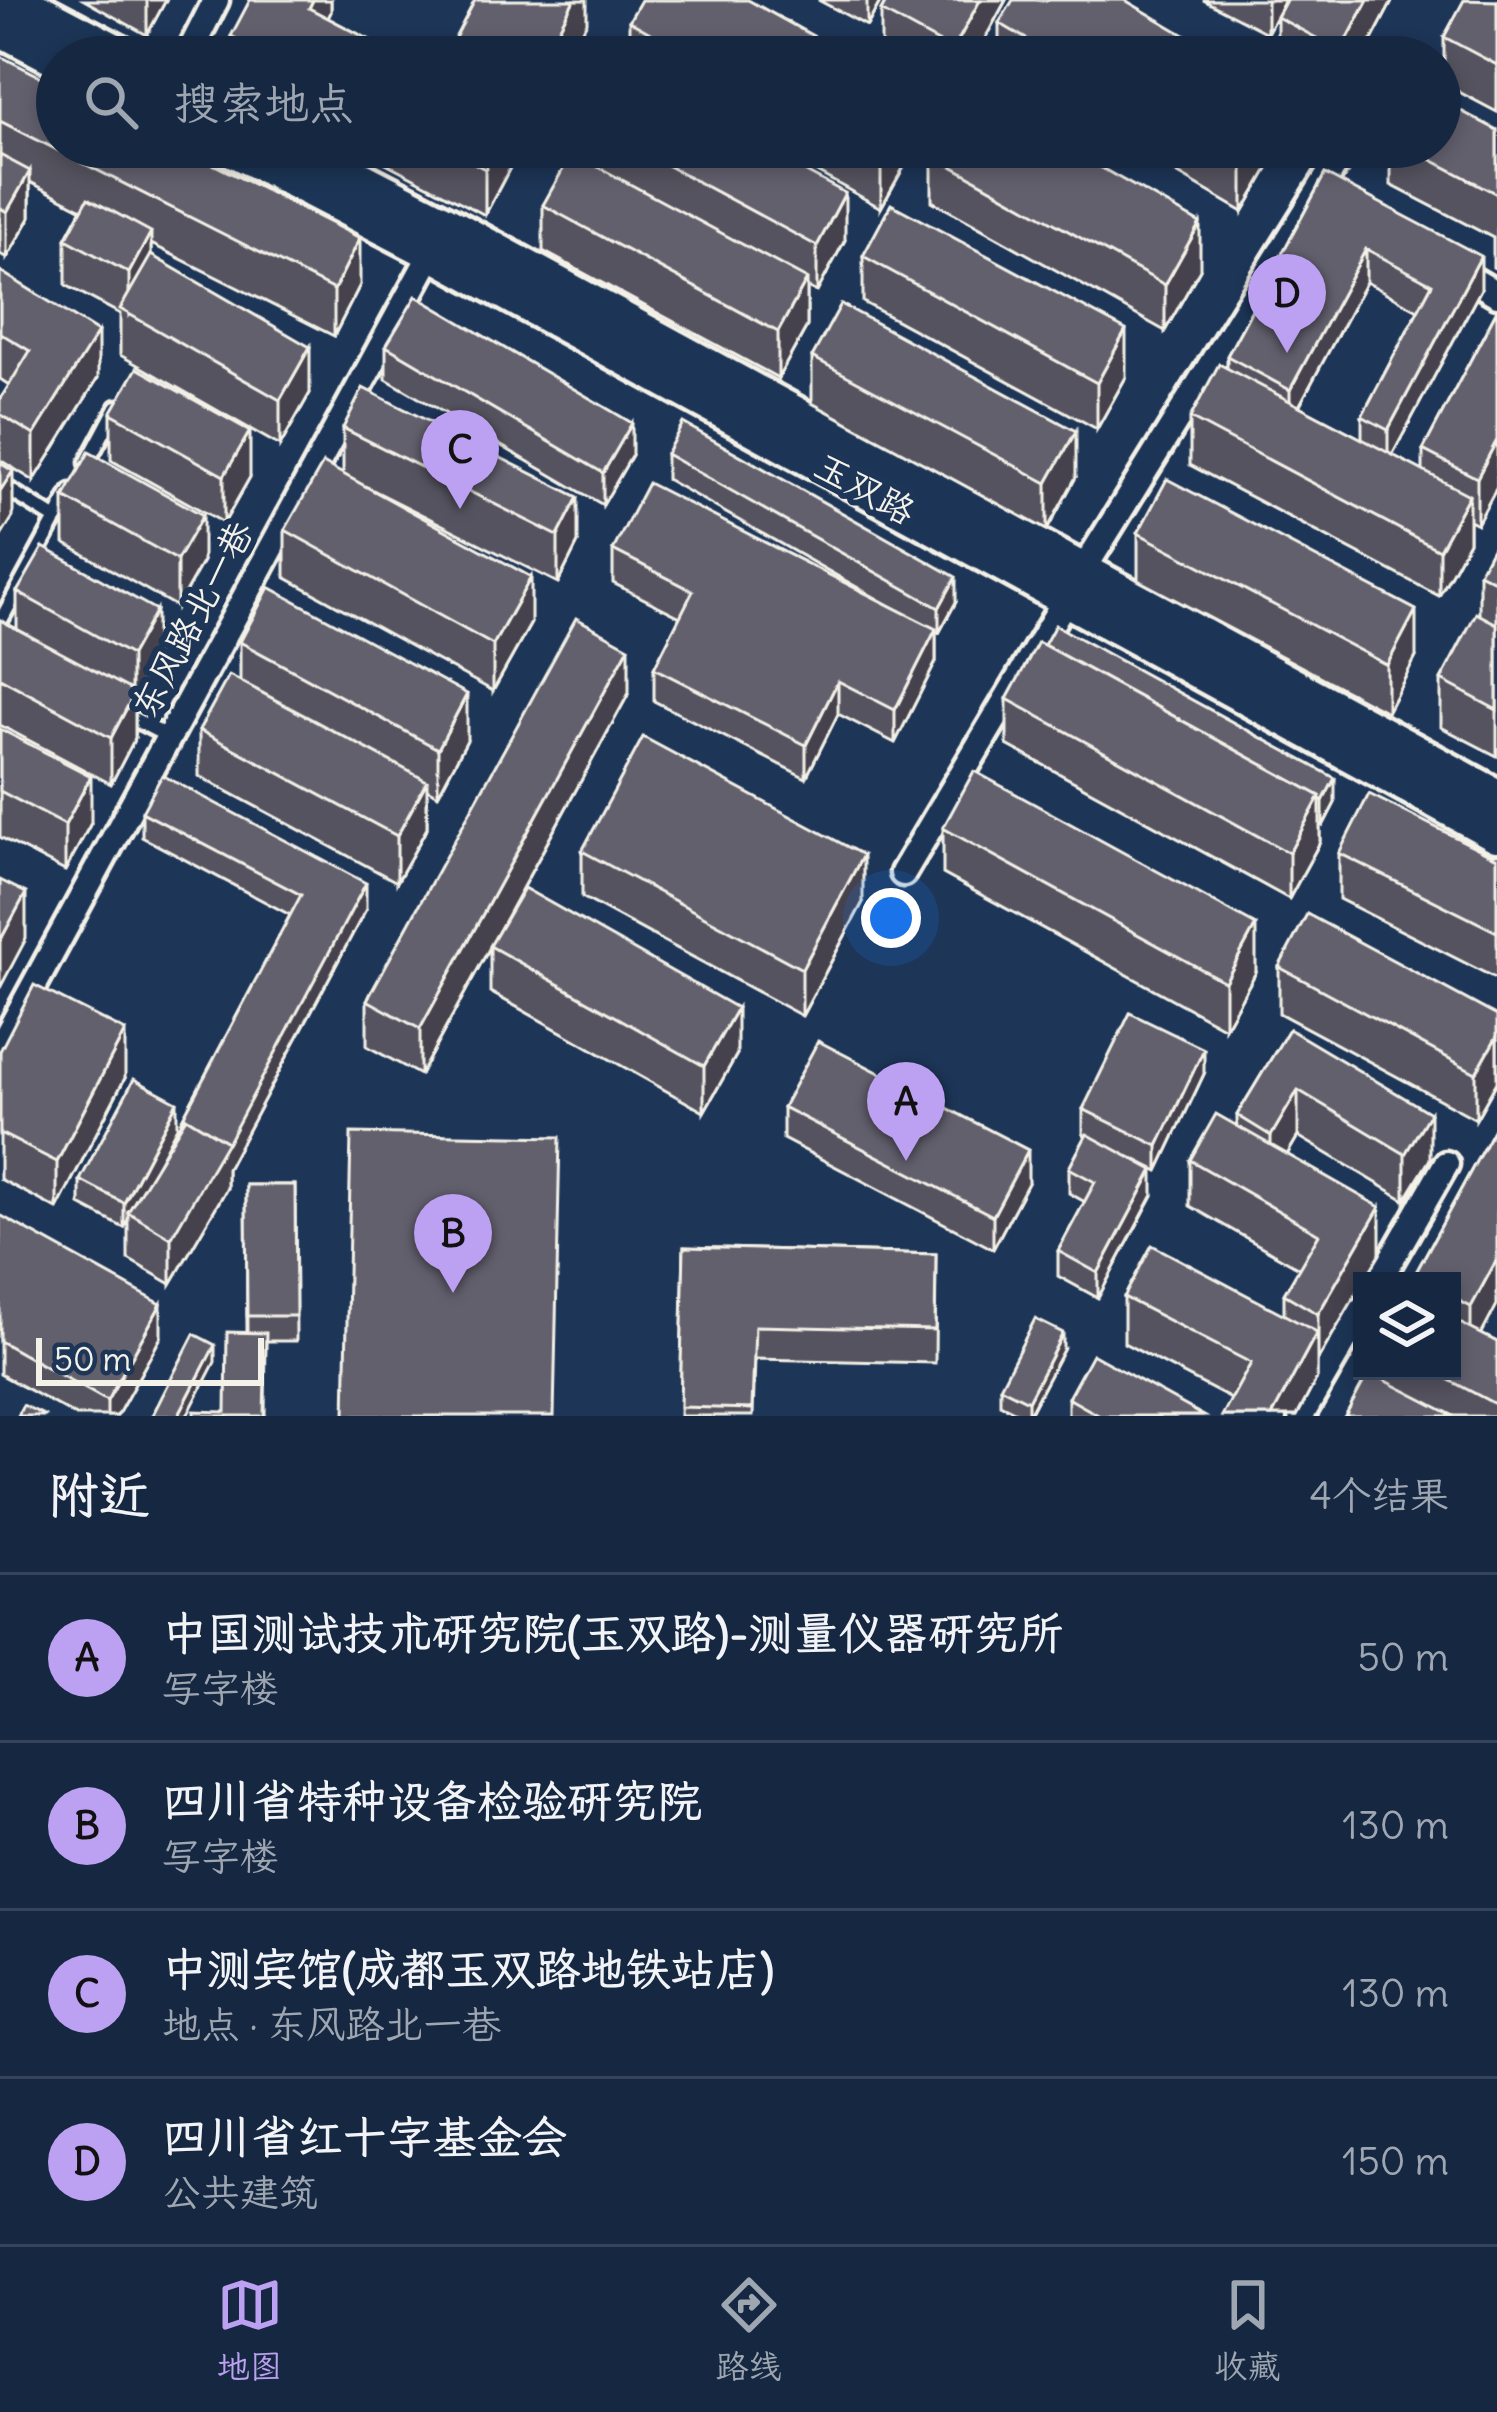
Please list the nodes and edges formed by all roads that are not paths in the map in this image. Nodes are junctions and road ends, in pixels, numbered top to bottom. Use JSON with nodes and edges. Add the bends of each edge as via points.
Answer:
{"nodes":[{"id":1,"x":16,"y":0,"type":"edge"},
{"id":2,"x":216,"y":0,"type":"edge"},
{"id":3,"x":0,"y":27,"type":"edge"},
{"id":4,"x":84,"y":36,"type":"edge"},
{"id":5,"x":198,"y":36,"type":"edge"},
{"id":6,"x":36,"y":46,"type":"edge"},
{"id":7,"x":278,"y":168,"type":"edge"},
{"id":8,"x":329,"y":168,"type":"edge"},
{"id":9,"x":1338,"y":168,"type":"edge"},
{"id":10,"x":440,"y":238,"type":"junction"},
{"id":11,"x":1437,"y":260,"type":"edge"},
{"id":12,"x":1497,"y":294,"type":"edge"},
{"id":13,"x":121,"y":401,"type":"edge"},
{"id":14,"x":85,"y":466,"type":"junction"},
{"id":15,"x":104,"y":477,"type":"edge"},
{"id":16,"x":0,"y":484,"type":"edge"},
{"id":17,"x":56,"y":519,"type":"junction"},
{"id":18,"x":34,"y":559,"type":"junction"},
{"id":19,"x":54,"y":570,"type":"edge"},
{"id":20,"x":1074,"y":585,"type":"junction"},
{"id":21,"x":0,"y":622,"type":"edge"},
{"id":22,"x":115,"y":709,"type":"edge"},
{"id":23,"x":169,"y":737,"type":"junction"},
{"id":24,"x":1497,"y":798,"type":"edge"},
{"id":25,"x":1497,"y":832,"type":"edge"},
{"id":26,"x":903,"y":873,"type":"dead end"},
{"id":27,"x":0,"y":1048,"type":"edge"},
{"id":28,"x":1446,"y":1164,"type":"dead end"},
{"id":29,"x":1384,"y":1272,"type":"edge"},
{"id":30,"x":1353,"y":1326,"type":"edge"},
{"id":31,"x":1301,"y":1416,"type":"edge"}],
"edges":[{"from":1,"to":4,"type":"main road"},
{"from":2,"to":5,"type":"street"},
{"from":3,"to":6,"type":"main road"},
{"from":7,"to":10,"type":"main road","name":"玉双路"},
{"from":8,"to":10,"type":"main road","name":"玉双路"},
{"from":9,"to":20,"type":"street","via":[[1328,197]]},
{"from":10,"to":20,"type":"main road","name":"玉双路"},
{"from":10,"to":23,"type":"street","name":"东风路北一巷","via":[[207,691]]},
{"from":11,"to":12,"type":"street"},
{"from":13,"to":14,"type":"lane"},
{"from":14,"to":15,"type":"lane"},
{"from":14,"to":17,"type":"lane"},
{"from":16,"to":17,"type":"lane"},
{"from":17,"to":18,"type":"lane"},
{"from":18,"to":19,"type":"lane"},
{"from":18,"to":21,"type":"lane"},
{"from":20,"to":24,"type":"main road","name":"玉双路"},
{"from":20,"to":25,"type":"main road","name":"玉双路"},
{"from":20,"to":26,"type":"street"},
{"from":22,"to":23,"type":"lane"},
{"from":23,"to":27,"type":"street","name":"东风路北一巷"},
{"from":28,"to":29,"type":"street"},
{"from":30,"to":31,"type":"street"}]}
